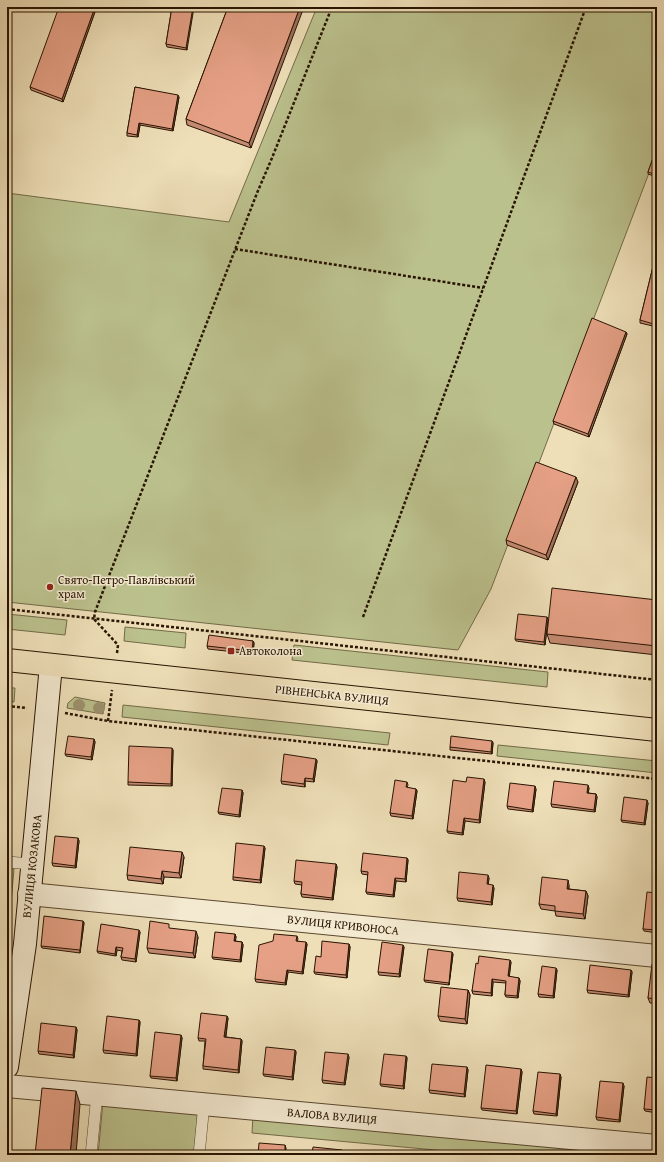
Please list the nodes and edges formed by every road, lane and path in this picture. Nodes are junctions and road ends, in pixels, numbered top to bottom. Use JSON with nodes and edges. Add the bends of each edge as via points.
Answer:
{"nodes":[{"id":1,"x":332,"y":7,"type":"edge"},
{"id":2,"x":586,"y":7,"type":"edge"},
{"id":3,"x":235,"y":249,"type":"junction"},
{"id":4,"x":483,"y":288,"type":"junction"},
{"id":5,"x":7,"y":609,"type":"edge"},
{"id":6,"x":363,"y":617,"type":"dead end"},
{"id":7,"x":94,"y":618,"type":"junction"},
{"id":8,"x":7,"y":660,"type":"edge"},
{"id":9,"x":52,"y":665,"type":"junction"},
{"id":10,"x":657,"y":680,"type":"edge"},
{"id":11,"x":47,"y":710,"type":"junction"},
{"id":12,"x":657,"y":730,"type":"edge"},
{"id":13,"x":657,"y":779,"type":"edge"},
{"id":14,"x":7,"y":862,"type":"edge"},
{"id":15,"x":32,"y":864,"type":"junction"},
{"id":16,"x":30,"y":894,"type":"junction"},
{"id":17,"x":657,"y":956,"type":"edge"},
{"id":18,"x":7,"y":1067,"type":"edge"},
{"id":19,"x":7,"y":1086,"type":"edge"},
{"id":20,"x":97,"y":1094,"type":"junction"},
{"id":21,"x":204,"y":1104,"type":"junction"},
{"id":22,"x":657,"y":1146,"type":"edge"},
{"id":23,"x":92,"y":1155,"type":"edge"},
{"id":24,"x":200,"y":1155,"type":"edge"}],
"edges":[{"from":1,"to":3,"type":"path"},
{"from":2,"to":4,"type":"path"},
{"from":3,"to":4,"type":"path"},
{"from":3,"to":7,"type":"path"},
{"from":4,"to":6,"type":"path"},
{"from":5,"to":7,"type":"path"},
{"from":7,"to":10,"type":"path"},
{"from":8,"to":9,"type":"main road","name":"РІВНЕНСЬКА ВУЛИЦЯ"},
{"from":9,"to":11,"type":"street","name":"ВУЛИЦЯ КОЗАКОВА"},
{"from":9,"to":12,"type":"main road","name":"РІВНЕНСЬКА ВУЛИЦЯ"},
{"from":11,"to":13,"type":"path","via":[[108,721]]},
{"from":11,"to":15,"type":"street","name":"ВУЛИЦЯ КОЗАКОВА"},
{"from":14,"to":15,"type":"lane"},
{"from":15,"to":16,"type":"street","name":"ВУЛИЦЯ КОЗАКОВА"},
{"from":16,"to":17,"type":"street","name":"ВУЛИЦЯ КРИВОНОСА"},
{"from":16,"to":18,"type":"street","name":"ВУЛИЦЯ КОЗАКОВА"},
{"from":19,"to":20,"type":"street","name":"ВАЛОВА ВУЛИЦЯ"},
{"from":20,"to":21,"type":"street","name":"ВАЛОВА ВУЛИЦЯ"},
{"from":20,"to":23,"type":"lane"},
{"from":21,"to":22,"type":"street","name":"ВАЛОВА ВУЛИЦЯ"},
{"from":21,"to":24,"type":"lane"}]}
